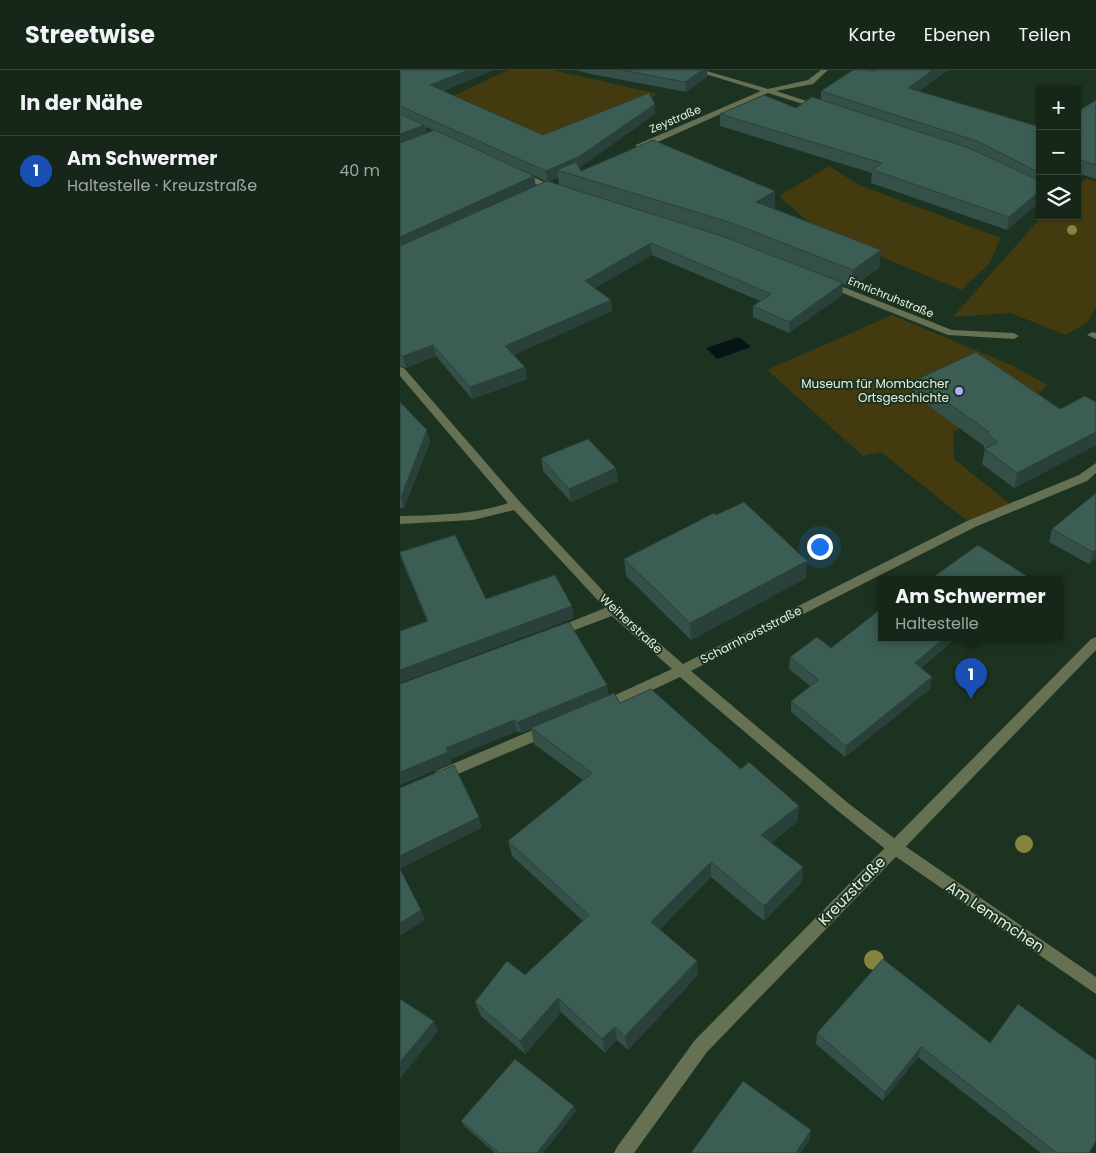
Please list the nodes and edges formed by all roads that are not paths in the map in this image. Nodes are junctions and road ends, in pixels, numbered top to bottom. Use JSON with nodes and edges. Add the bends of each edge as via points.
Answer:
{"nodes":[{"id":1,"x":695,"y":70,"type":"edge"},
{"id":2,"x":825,"y":70,"type":"edge"},
{"id":3,"x":767,"y":91,"type":"junction"},
{"id":4,"x":823,"y":109,"type":"edge"},
{"id":5,"x":630,"y":151,"type":"edge"},
{"id":6,"x":514,"y":171,"type":"edge"},
{"id":7,"x":556,"y":182,"type":"edge"},
{"id":8,"x":543,"y":189,"type":"junction"},
{"id":9,"x":566,"y":192,"type":"edge"},
{"id":10,"x":816,"y":279,"type":"edge"},
{"id":11,"x":1014,"y":336,"type":"dead end"},
{"id":12,"x":400,"y":370,"type":"edge"},
{"id":13,"x":1096,"y":467,"type":"edge"},
{"id":14,"x":516,"y":505,"type":"junction"},
{"id":15,"x":400,"y":520,"type":"edge"},
{"id":16,"x":614,"y":610,"type":"junction"},
{"id":17,"x":546,"y":636,"type":"edge"},
{"id":18,"x":1096,"y":642,"type":"edge"},
{"id":19,"x":680,"y":670,"type":"junction"},
{"id":20,"x":592,"y":711,"type":"edge"},
{"id":21,"x":564,"y":723,"type":"edge"},
{"id":22,"x":427,"y":781,"type":"edge"},
{"id":23,"x":894,"y":847,"type":"junction"},
{"id":24,"x":1096,"y":986,"type":"edge"},
{"id":25,"x":623,"y":1153,"type":"edge"}],
"edges":[{"from":1,"to":3,"type":"street"},
{"from":2,"to":3,"type":"street","name":"Zeystraße","via":[[810,82]]},
{"from":3,"to":4,"type":"street"},
{"from":3,"to":5,"type":"street","name":"Zeystraße"},
{"from":6,"to":8,"type":"street"},
{"from":7,"to":8,"type":"street"},
{"from":8,"to":9,"type":"street"},
{"from":10,"to":11,"type":"street","name":"Emrichruhstraße","via":[[951,333]]},
{"from":12,"to":14,"type":"street","name":"Weiherstraße"},
{"from":13,"to":19,"type":"street","name":"Scharnhorststraße","via":[[1083,478],[971,524]]},
{"from":14,"to":15,"type":"street","via":[[471,518]]},
{"from":14,"to":16,"type":"street","name":"Weiherstraße"},
{"from":16,"to":17,"type":"street"},
{"from":16,"to":19,"type":"street","name":"Weiherstraße"},
{"from":18,"to":23,"type":"street","name":"Kreuzstraße"},
{"from":19,"to":20,"type":"street","name":"Scharnhorststraße"},
{"from":19,"to":23,"type":"street","name":"Weiherstraße"},
{"from":21,"to":22,"type":"street"},
{"from":23,"to":24,"type":"street","name":"Am Lemmchen"},
{"from":23,"to":25,"type":"street","name":"Kreuzstraße","via":[[701,1046]]}]}
